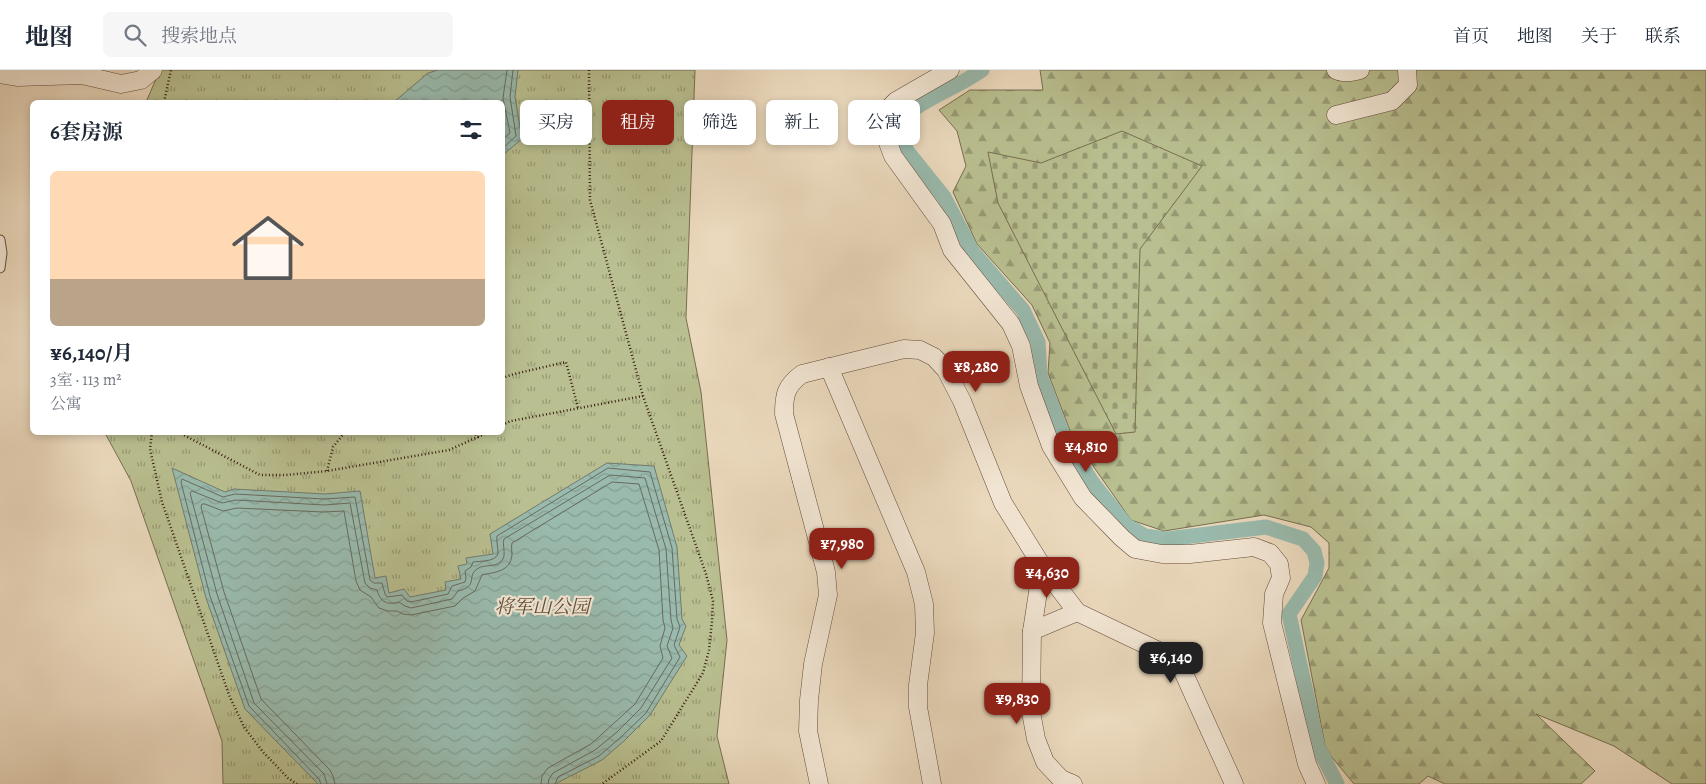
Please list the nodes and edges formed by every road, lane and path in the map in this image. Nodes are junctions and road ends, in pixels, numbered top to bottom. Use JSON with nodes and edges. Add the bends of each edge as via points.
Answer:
{"nodes":[{"id":1,"x":153,"y":70,"type":"edge"},
{"id":2,"x":171,"y":70,"type":"edge"},
{"id":3,"x":589,"y":70,"type":"edge"},
{"id":4,"x":950,"y":70,"type":"edge"},
{"id":5,"x":1336,"y":70,"type":"edge"},
{"id":6,"x":1360,"y":70,"type":"edge"},
{"id":7,"x":1407,"y":70,"type":"edge"},
{"id":8,"x":0,"y":74,"type":"edge"},
{"id":9,"x":164,"y":100,"type":"edge"},
{"id":10,"x":1336,"y":115,"type":"dead end"},
{"id":11,"x":0,"y":240,"type":"edge"},
{"id":12,"x":0,"y":268,"type":"edge"},
{"id":13,"x":829,"y":368,"type":"junction"},
{"id":14,"x":505,"y":377,"type":"edge"},
{"id":15,"x":642,"y":396,"type":"junction"},
{"id":16,"x":578,"y":408,"type":"junction"},
{"id":17,"x":505,"y":424,"type":"edge"},
{"id":18,"x":152,"y":435,"type":"edge"},
{"id":19,"x":184,"y":435,"type":"edge"},
{"id":20,"x":343,"y":435,"type":"edge"},
{"id":21,"x":476,"y":435,"type":"edge"},
{"id":22,"x":484,"y":435,"type":"edge"},
{"id":23,"x":479,"y":438,"type":"junction"},
{"id":24,"x":327,"y":471,"type":"junction"},
{"id":25,"x":1042,"y":566,"type":"junction"},
{"id":26,"x":1078,"y":612,"type":"junction"},
{"id":27,"x":1032,"y":631,"type":"junction"},
{"id":28,"x":297,"y":784,"type":"edge"},
{"id":29,"x":602,"y":784,"type":"edge"},
{"id":30,"x":820,"y":784,"type":"edge"},
{"id":31,"x":932,"y":784,"type":"edge"},
{"id":32,"x":1073,"y":784,"type":"edge"},
{"id":33,"x":1234,"y":784,"type":"edge"},
{"id":34,"x":1316,"y":784,"type":"edge"}],
"edges":[{"from":1,"to":8,"type":"street","via":[[141,80],[121,84],[82,75],[18,77]]},
{"from":2,"to":9,"type":"path"},
{"from":3,"to":15,"type":"path","via":[[590,200]]},
{"from":4,"to":34,"type":"street","via":[[896,101],[888,109],[885,119],[887,140],[893,156],[942,224],[952,250],[1011,324],[1021,346],[1029,386],[1051,446],[1083,498],[1136,549],[1162,554],[1190,554],[1254,546],[1270,553],[1279,564],[1281,578],[1274,594],[1272,624],[1307,764]]},
{"from":5,"to":6,"type":"street"},
{"from":7,"to":10,"type":"street","via":[[1408,86],[1392,101]]},
{"from":11,"to":12,"type":"lane"},
{"from":13,"to":25,"type":"street","via":[[904,349],[920,350],[934,357],[946,370],[962,401],[1003,504]]},
{"from":13,"to":30,"type":"street","via":[[802,374],[791,382],[784,397],[784,414],[826,572],[828,596],[813,664],[808,731]]},
{"from":13,"to":31,"type":"street","via":[[916,572],[924,604],[925,633],[918,707]]},
{"from":14,"to":16,"type":"path","via":[[566,362]]},
{"from":15,"to":16,"type":"path"},
{"from":15,"to":29,"type":"path","via":[[706,574],[713,601],[712,621],[703,673],[661,741]]},
{"from":16,"to":17,"type":"path"},
{"from":18,"to":28,"type":"path","via":[[150,449],[162,502],[229,695],[244,727],[263,752]]},
{"from":19,"to":24,"type":"path","via":[[260,475]]},
{"from":20,"to":24,"type":"path","via":[[333,447]]},
{"from":21,"to":23,"type":"path"},
{"from":22,"to":23,"type":"path"},
{"from":23,"to":24,"type":"path","via":[[449,450]]},
{"from":25,"to":26,"type":"street"},
{"from":25,"to":27,"type":"street"},
{"from":26,"to":27,"type":"street"},
{"from":26,"to":33,"type":"street","via":[[1174,660],[1187,680]]},
{"from":27,"to":32,"type":"street","via":[[1031,712],[1036,739],[1045,762],[1061,779]]}]}
